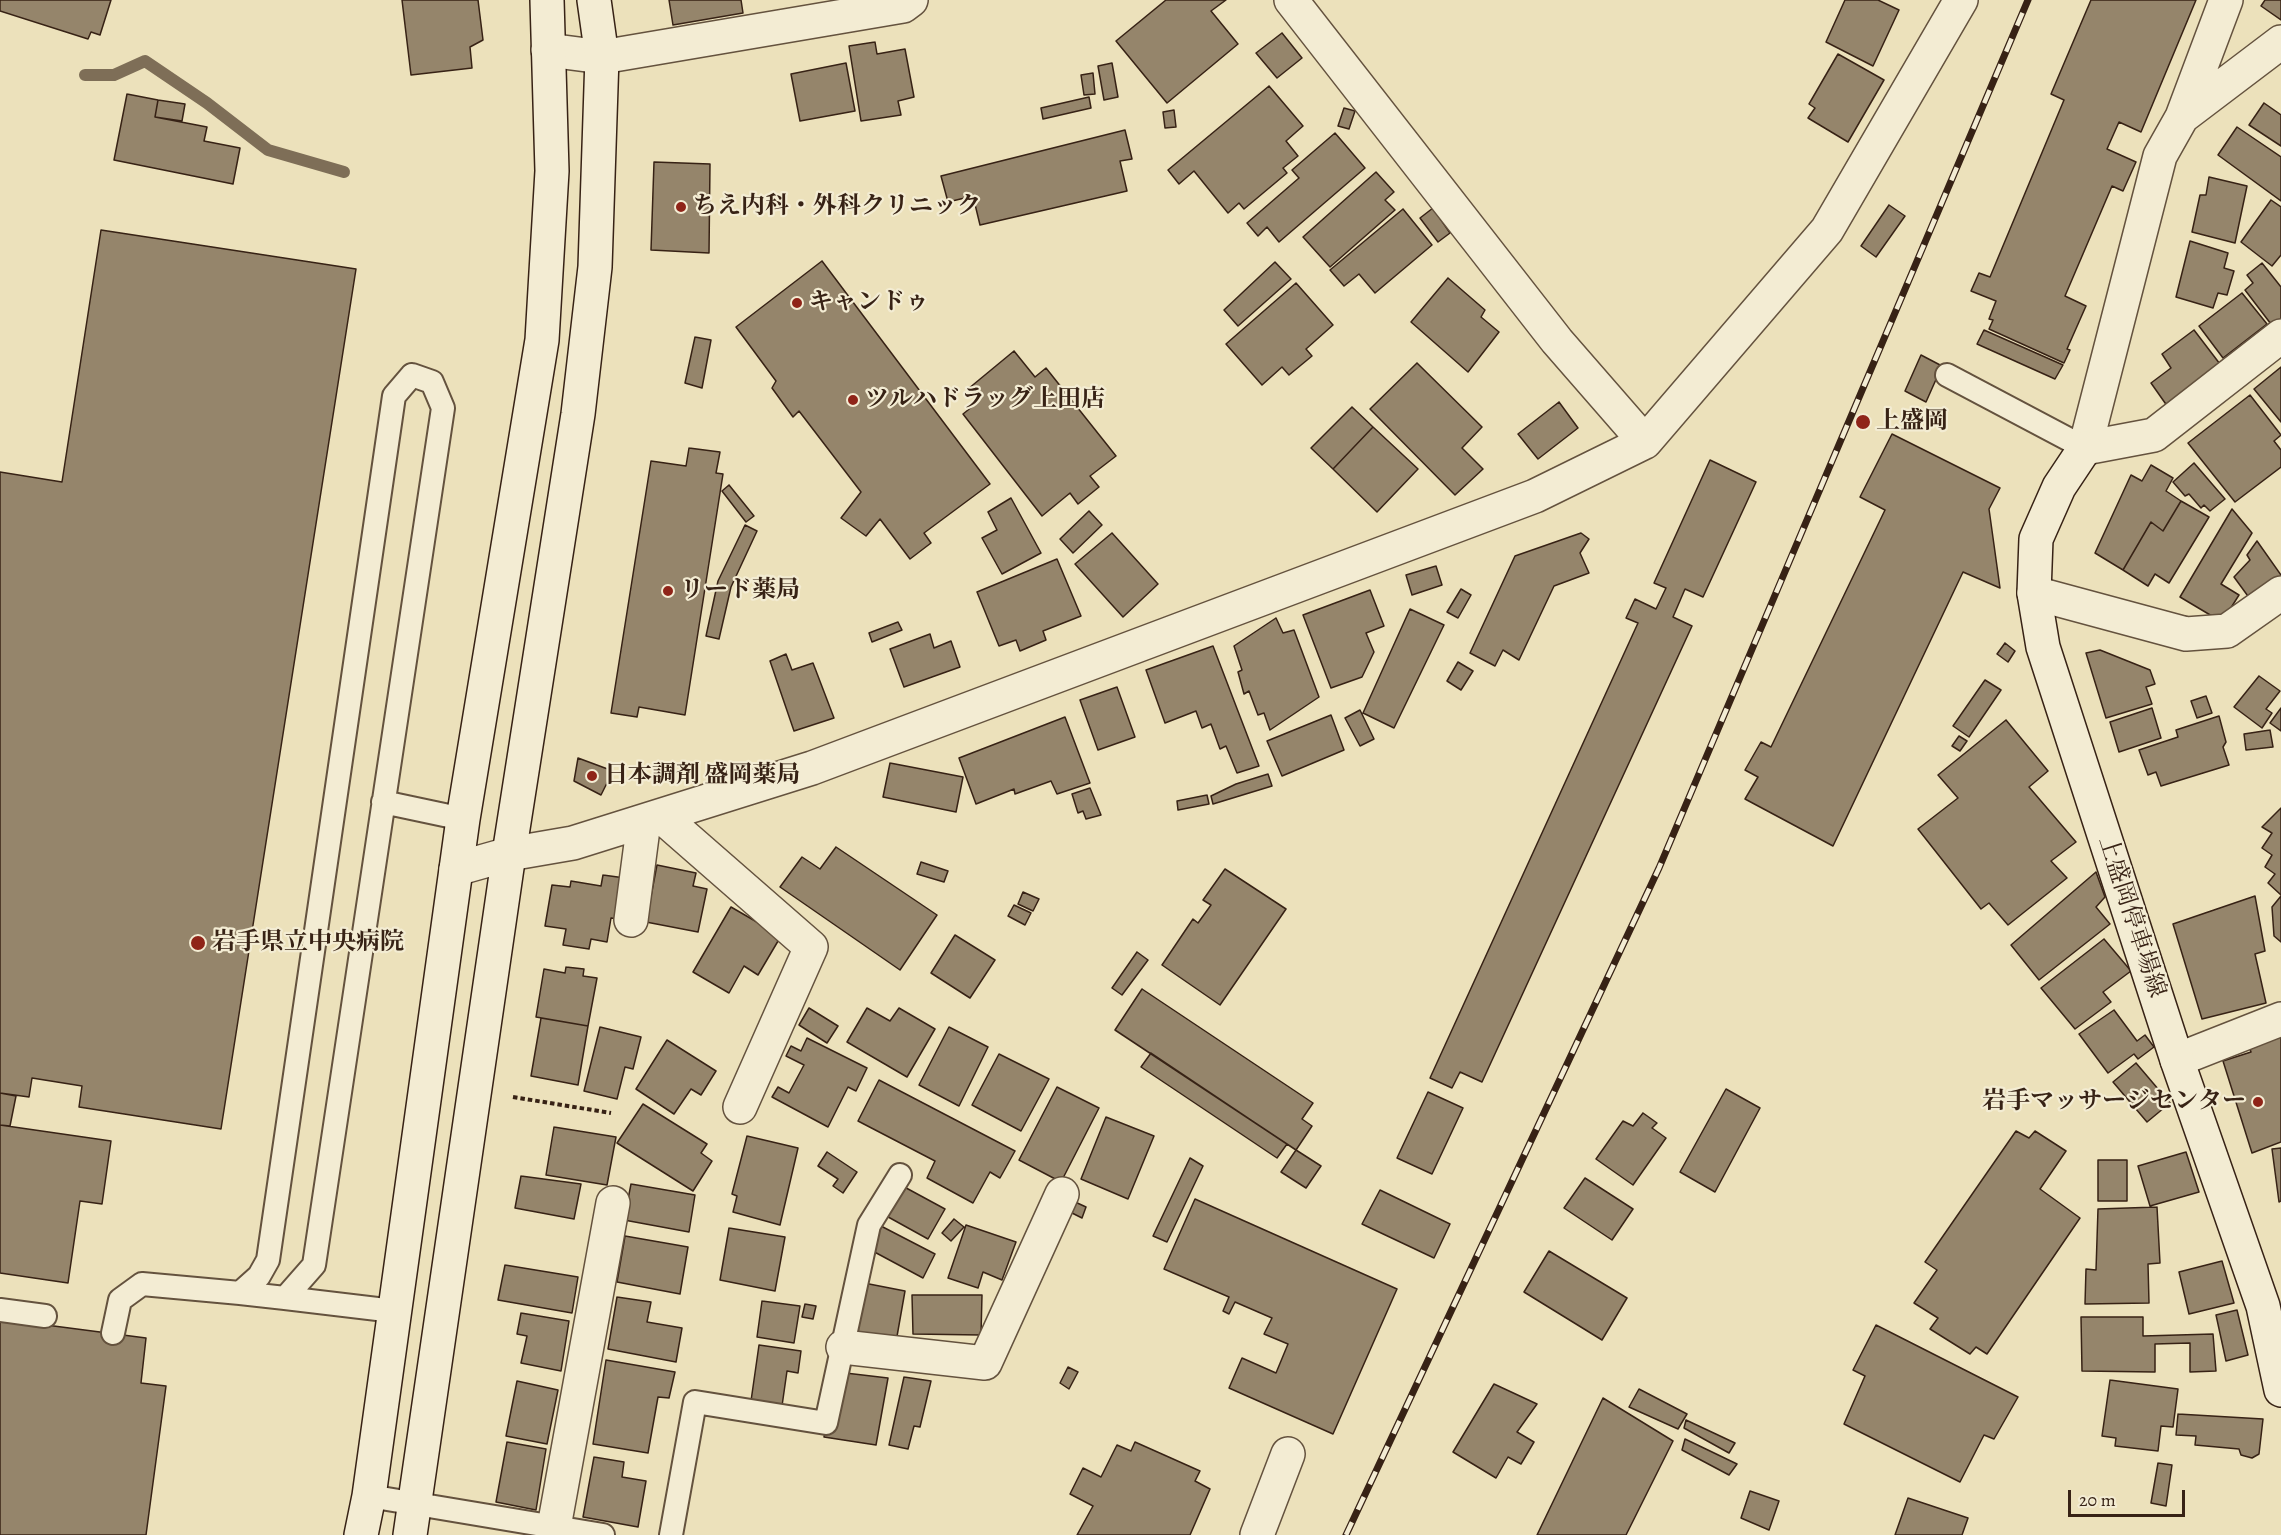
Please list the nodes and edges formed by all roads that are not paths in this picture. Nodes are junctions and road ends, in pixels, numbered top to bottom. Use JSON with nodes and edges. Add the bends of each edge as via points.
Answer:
{"nodes":[{"id":1,"x":547,"y":0,"type":"edge"},
{"id":2,"x":594,"y":0,"type":"edge"},
{"id":3,"x":911,"y":0,"type":"edge"},
{"id":4,"x":1291,"y":0,"type":"edge"},
{"id":5,"x":1960,"y":0,"type":"edge"},
{"id":6,"x":2226,"y":0,"type":"edge"},
{"id":7,"x":2281,"y":42,"type":"edge"},
{"id":8,"x":548,"y":50,"type":"junction"},
{"id":9,"x":602,"y":57,"type":"junction"},
{"id":10,"x":2182,"y":117,"type":"junction"},
{"id":11,"x":2281,"y":336,"type":"edge"},
{"id":12,"x":1947,"y":375,"type":"dead end"},
{"id":13,"x":1645,"y":442,"type":"junction"},
{"id":14,"x":2085,"y":448,"type":"junction"},
{"id":15,"x":2034,"y":593,"type":"junction"},
{"id":16,"x":2281,"y":593,"type":"edge"},
{"id":17,"x":383,"y":802,"type":"junction"},
{"id":18,"x":652,"y":818,"type":"junction"},
{"id":19,"x":463,"y":819,"type":"junction"},
{"id":20,"x":509,"y":854,"type":"junction"},
{"id":21,"x":456,"y":869,"type":"junction"},
{"id":22,"x":632,"y":920,"type":"dead end"},
{"id":23,"x":2281,"y":1019,"type":"edge"},
{"id":24,"x":2177,"y":1060,"type":"junction"},
{"id":25,"x":740,"y":1107,"type":"dead end"},
{"id":26,"x":900,"y":1175,"type":"dead end"},
{"id":27,"x":1062,"y":1194,"type":"dead end"},
{"id":28,"x":613,"y":1203,"type":"dead end"},
{"id":29,"x":240,"y":1293,"type":"junction"},
{"id":30,"x":285,"y":1298,"type":"junction"},
{"id":31,"x":0,"y":1310,"type":"edge"},
{"id":32,"x":394,"y":1311,"type":"junction"},
{"id":33,"x":2272,"y":1315,"type":"edge"},
{"id":34,"x":45,"y":1316,"type":"dead end"},
{"id":35,"x":112,"y":1333,"type":"dead end"},
{"id":36,"x":843,"y":1347,"type":"junction"},
{"id":37,"x":2281,"y":1390,"type":"edge"},
{"id":38,"x":1288,"y":1454,"type":"dead end"},
{"id":39,"x":369,"y":1496,"type":"junction"},
{"id":40,"x":413,"y":1520,"type":"edge"},
{"id":41,"x":554,"y":1527,"type":"junction"},
{"id":42,"x":360,"y":1535,"type":"edge"},
{"id":43,"x":603,"y":1535,"type":"edge"},
{"id":44,"x":671,"y":1535,"type":"edge"},
{"id":45,"x":1257,"y":1535,"type":"edge"}],
"edges":[{"from":1,"to":8,"type":"street"},
{"from":2,"to":9,"type":"street"},
{"from":3,"to":9,"type":"street","via":[[903,6]]},
{"from":4,"to":13,"type":"street","via":[[1557,341]]},
{"from":5,"to":13,"type":"street","via":[[1827,230]]},
{"from":6,"to":10,"type":"street"},
{"from":7,"to":10,"type":"street"},
{"from":8,"to":9,"type":"street"},
{"from":8,"to":19,"type":"street","via":[[552,171],[542,340]]},
{"from":9,"to":20,"type":"street","via":[[595,267],[580,403]]},
{"from":10,"to":14,"type":"street","name":"上盛岡停車場線","via":[[2160,156]]},
{"from":11,"to":14,"type":"street","via":[[2154,435]]},
{"from":12,"to":14,"type":"lane"},
{"from":13,"to":18,"type":"street","via":[[1535,496],[812,768]]},
{"from":14,"to":15,"type":"street","name":"上盛岡停車場線","via":[[2059,488],[2036,539]]},
{"from":15,"to":16,"type":"street","via":[[2186,634],[2228,631]]},
{"from":15,"to":24,"type":"street","name":"上盛岡停車場線","via":[[2043,647]]},
{"from":17,"to":19,"type":"lane"},
{"from":17,"to":29,"type":"lane","via":[[443,408],[432,382],[412,375],[394,396],[268,1260],[259,1276]]},
{"from":17,"to":30,"type":"lane","via":[[314,1265]]},
{"from":18,"to":20,"type":"street","via":[[573,843]]},
{"from":18,"to":22,"type":"street"},
{"from":18,"to":25,"type":"street","via":[[811,946]]},
{"from":19,"to":21,"type":"street"},
{"from":20,"to":21,"type":"street"},
{"from":20,"to":40,"type":"street"},
{"from":21,"to":32,"type":"street"},
{"from":23,"to":24,"type":"street"},
{"from":24,"to":33,"type":"street","name":"上盛岡停車場線"},
{"from":26,"to":36,"type":"lane","via":[[869,1225]]},
{"from":27,"to":36,"type":"street","via":[[985,1363]]},
{"from":28,"to":41,"type":"street"},
{"from":29,"to":30,"type":"lane"},
{"from":29,"to":35,"type":"lane","via":[[142,1284],[120,1300]]},
{"from":30,"to":32,"type":"lane"},
{"from":31,"to":34,"type":"lane"},
{"from":32,"to":39,"type":"street"},
{"from":33,"to":37,"type":"street","name":"上盛岡停車場線"},
{"from":36,"to":44,"type":"lane","via":[[826,1423],[695,1402]]},
{"from":38,"to":45,"type":"street"},
{"from":39,"to":40,"type":"lane"},
{"from":39,"to":42,"type":"street"},
{"from":40,"to":41,"type":"lane"},
{"from":41,"to":43,"type":"lane"}]}
